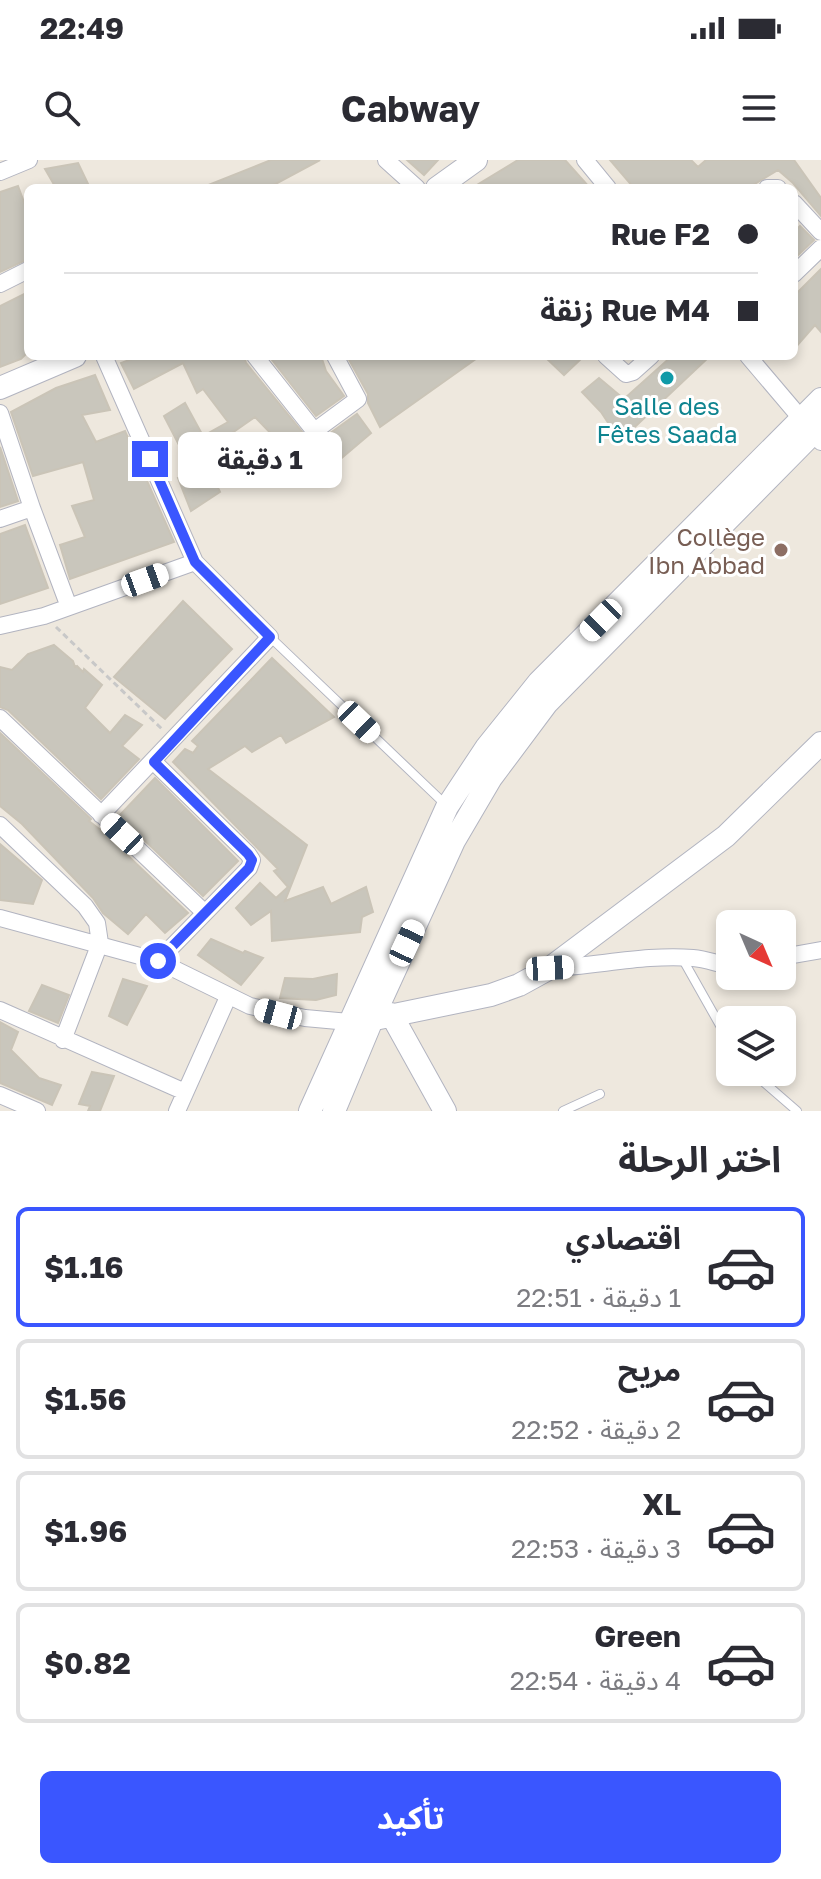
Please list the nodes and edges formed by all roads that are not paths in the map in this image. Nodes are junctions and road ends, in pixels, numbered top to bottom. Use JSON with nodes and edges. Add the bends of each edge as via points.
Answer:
{"nodes":[{"id":1,"x":29,"y":160,"type":"edge"},
{"id":2,"x":386,"y":160,"type":"edge"},
{"id":3,"x":476,"y":160,"type":"edge"},
{"id":4,"x":585,"y":160,"type":"edge"},
{"id":5,"x":0,"y":172,"type":"edge"},
{"id":6,"x":413,"y":184,"type":"edge"},
{"id":7,"x":443,"y":184,"type":"edge"},
{"id":8,"x":602,"y":184,"type":"edge"},
{"id":9,"x":798,"y":213,"type":"edge"},
{"id":10,"x":821,"y":232,"type":"edge"},
{"id":11,"x":821,"y":248,"type":"edge"},
{"id":12,"x":798,"y":270,"type":"edge"},
{"id":13,"x":24,"y":272,"type":"edge"},
{"id":14,"x":0,"y":284,"type":"edge"},
{"id":15,"x":66,"y":360,"type":"edge"},
{"id":16,"x":106,"y":360,"type":"edge"},
{"id":17,"x":258,"y":360,"type":"edge"},
{"id":18,"x":337,"y":360,"type":"edge"},
{"id":19,"x":610,"y":360,"type":"edge"},
{"id":20,"x":646,"y":360,"type":"edge"},
{"id":21,"x":752,"y":360,"type":"edge"},
{"id":22,"x":0,"y":388,"type":"edge"},
{"id":23,"x":821,"y":399,"type":"edge"},
{"id":24,"x":0,"y":413,"type":"edge"},
{"id":25,"x":815,"y":431,"type":"edge"},
{"id":26,"x":32,"y":508,"type":"junction"},
{"id":27,"x":0,"y":519,"type":"edge"},
{"id":28,"x":195,"y":562,"type":"junction"},
{"id":29,"x":69,"y":607,"type":"junction"},
{"id":30,"x":0,"y":626,"type":"edge"},
{"id":31,"x":270,"y":637,"type":"junction"},
{"id":32,"x":0,"y":718,"type":"edge"},
{"id":33,"x":821,"y":743,"type":"edge"},
{"id":34,"x":154,"y":762,"type":"junction"},
{"id":35,"x":447,"y":807,"type":"junction"},
{"id":36,"x":101,"y":815,"type":"junction"},
{"id":37,"x":0,"y":825,"type":"edge"},
{"id":38,"x":204,"y":912,"type":"junction"},
{"id":39,"x":0,"y":918,"type":"edge"},
{"id":40,"x":100,"y":943,"type":"junction"},
{"id":41,"x":821,"y":950,"type":"edge"},
{"id":42,"x":796,"y":954,"type":"edge"},
{"id":43,"x":682,"y":958,"type":"junction"},
{"id":44,"x":158,"y":961,"type":"junction"},
{"id":45,"x":716,"y":963,"type":"edge"},
{"id":46,"x":550,"y":968,"type":"junction"},
{"id":47,"x":228,"y":997,"type":"junction"},
{"id":48,"x":0,"y":1010,"type":"edge"},
{"id":49,"x":382,"y":1017,"type":"junction"},
{"id":50,"x":716,"y":1018,"type":"edge"},
{"id":51,"x":349,"y":1022,"type":"junction"},
{"id":52,"x":63,"y":1040,"type":"junction"},
{"id":53,"x":768,"y":1086,"type":"edge"},
{"id":54,"x":185,"y":1092,"type":"junction"},
{"id":55,"x":600,"y":1094,"type":"dead end"},
{"id":56,"x":0,"y":1095,"type":"edge"},
{"id":57,"x":37,"y":1111,"type":"edge"},
{"id":58,"x":177,"y":1111,"type":"edge"},
{"id":59,"x":310,"y":1111,"type":"edge"},
{"id":60,"x":334,"y":1111,"type":"edge"},
{"id":61,"x":445,"y":1111,"type":"edge"},
{"id":62,"x":563,"y":1111,"type":"edge"},
{"id":63,"x":797,"y":1111,"type":"edge"}],
"edges":[{"from":1,"to":5,"type":"street"},
{"from":2,"to":6,"type":"street"},
{"from":3,"to":7,"type":"main road"},
{"from":4,"to":8,"type":"street"},
{"from":9,"to":10,"type":"street"},
{"from":11,"to":12,"type":"street"},
{"from":13,"to":14,"type":"street"},
{"from":15,"to":22,"type":"main road"},
{"from":16,"to":28,"type":"street"},
{"from":17,"to":18,"type":"street","via":[[316,430],[358,399]]},
{"from":19,"to":20,"type":"street","via":[[626,374]]},
{"from":21,"to":25,"type":"street"},
{"from":23,"to":25,"type":"main road"},
{"from":24,"to":26,"type":"street"},
{"from":25,"to":35,"type":"main road","via":[[539,682]]},
{"from":25,"to":49,"type":"main road","via":[[528,727],[469,813]]},
{"from":26,"to":27,"type":"street"},
{"from":26,"to":29,"type":"street"},
{"from":28,"to":29,"type":"street"},
{"from":28,"to":31,"type":"street"},
{"from":29,"to":30,"type":"street"},
{"from":31,"to":34,"type":"street"},
{"from":31,"to":35,"type":"lane"},
{"from":32,"to":36,"type":"street"},
{"from":33,"to":46,"type":"main road","via":[[726,836]]},
{"from":34,"to":36,"type":"street"},
{"from":34,"to":38,"type":"street","via":[[252,860]]},
{"from":35,"to":51,"type":"main road"},
{"from":36,"to":38,"type":"street"},
{"from":37,"to":40,"type":"street","via":[[85,906],[97,923]]},
{"from":38,"to":44,"type":"street"},
{"from":39,"to":40,"type":"street"},
{"from":40,"to":44,"type":"street"},
{"from":40,"to":52,"type":"street"},
{"from":41,"to":42,"type":"street"},
{"from":43,"to":45,"type":"street"},
{"from":43,"to":46,"type":"street"},
{"from":43,"to":50,"type":"lane"},
{"from":44,"to":47,"type":"street"},
{"from":46,"to":49,"type":"main road","via":[[505,990]]},
{"from":47,"to":51,"type":"street","via":[[278,1014]]},
{"from":47,"to":54,"type":"street"},
{"from":48,"to":52,"type":"street"},
{"from":49,"to":51,"type":"main road"},
{"from":49,"to":60,"type":"main road"},
{"from":49,"to":61,"type":"main road"},
{"from":51,"to":59,"type":"main road"},
{"from":52,"to":54,"type":"street"},
{"from":53,"to":63,"type":"lane"},
{"from":54,"to":58,"type":"street"},
{"from":55,"to":62,"type":"lane"},
{"from":56,"to":57,"type":"street"}]}
